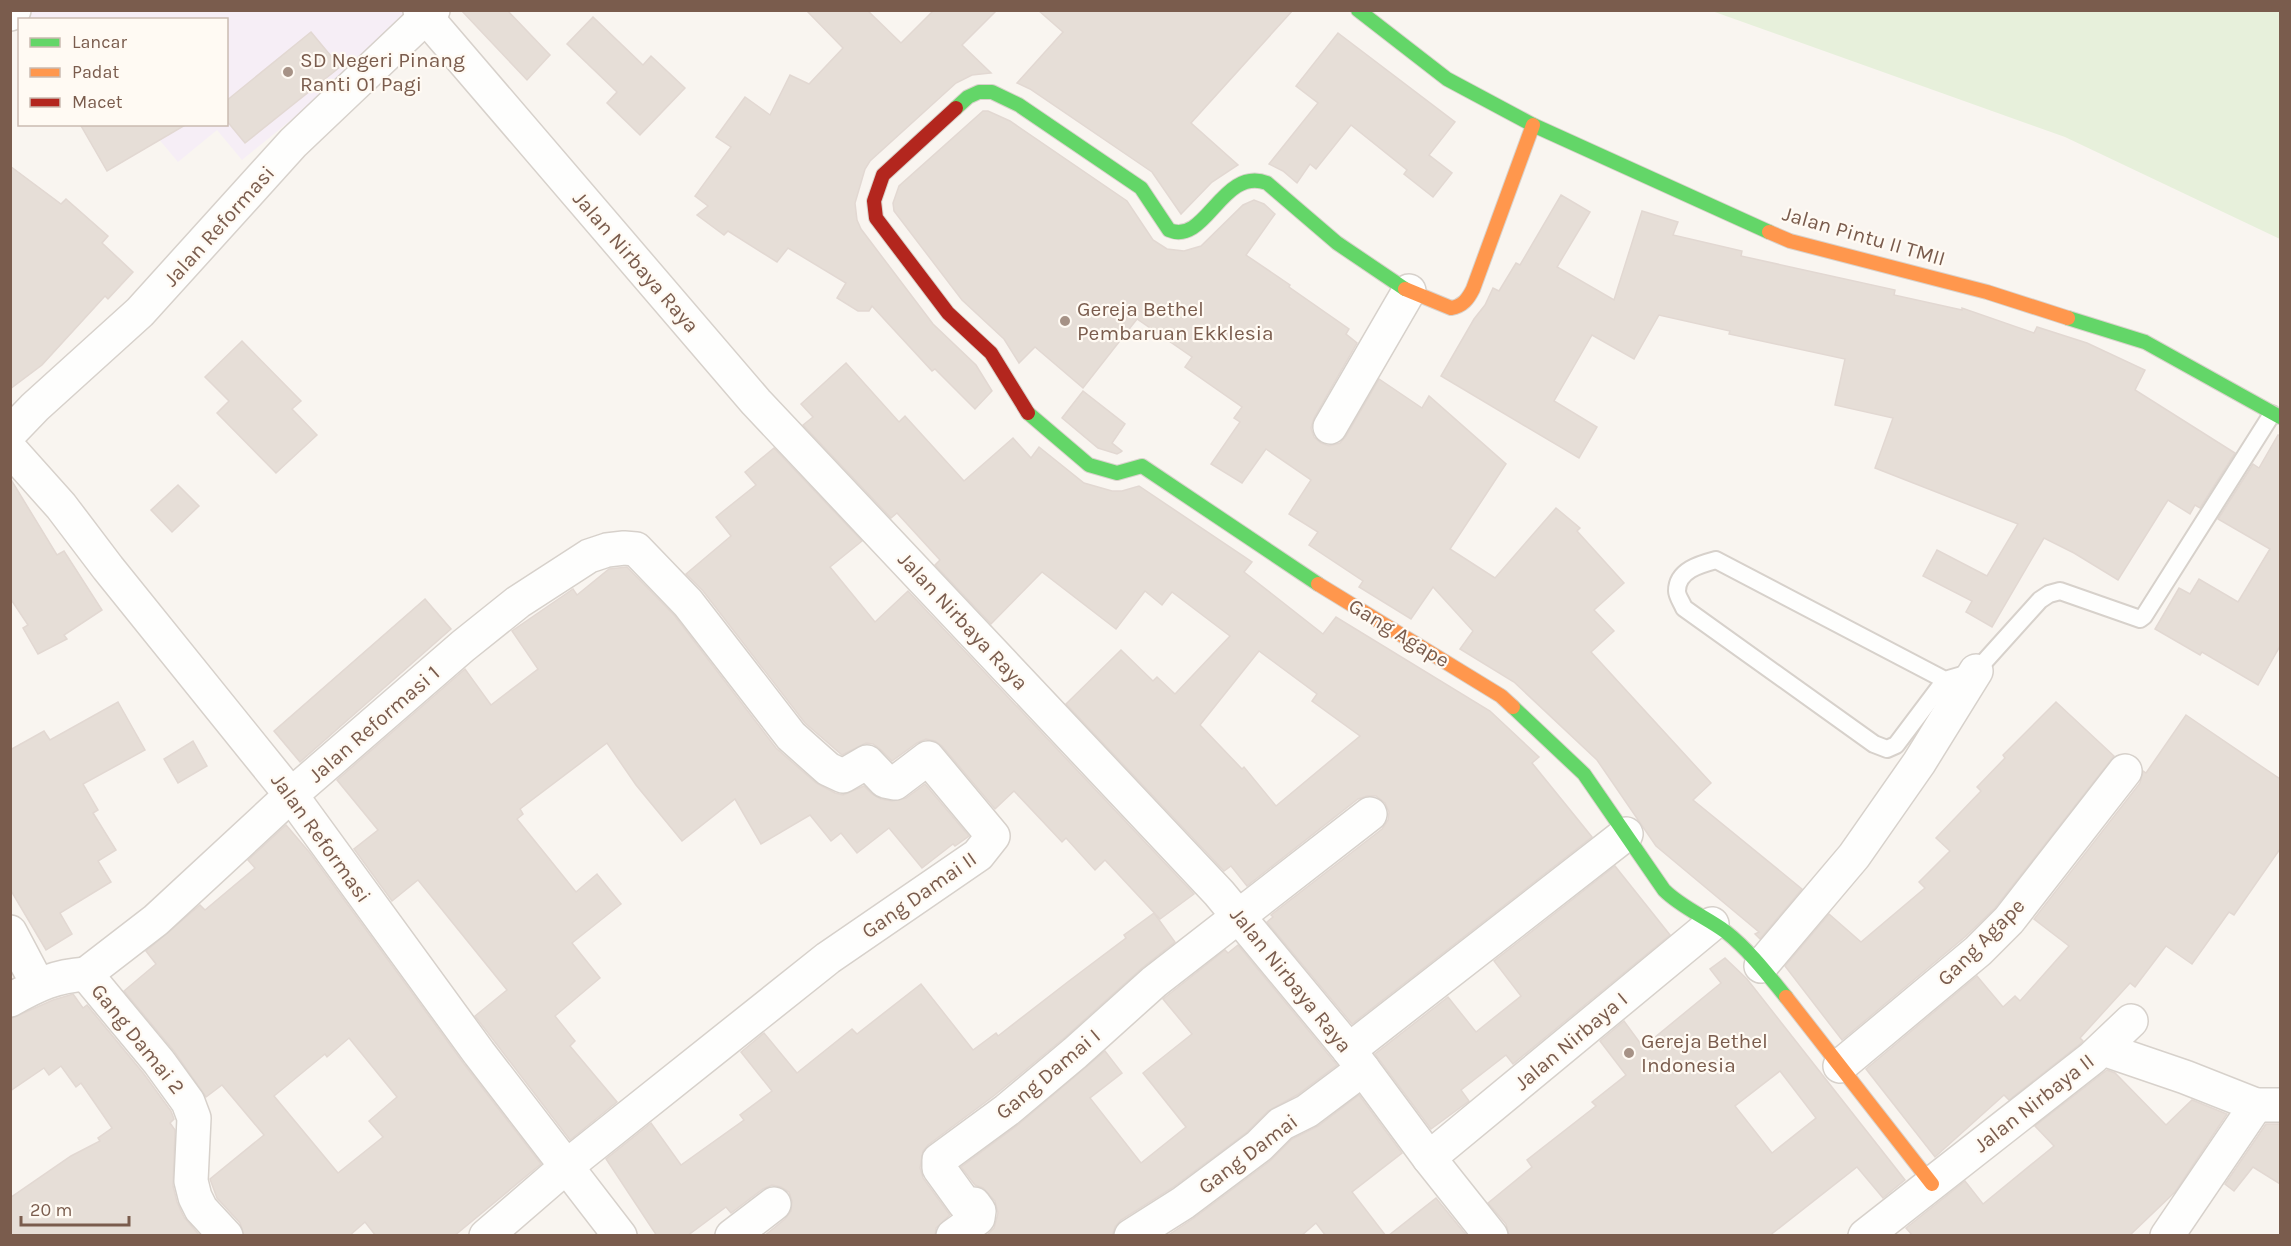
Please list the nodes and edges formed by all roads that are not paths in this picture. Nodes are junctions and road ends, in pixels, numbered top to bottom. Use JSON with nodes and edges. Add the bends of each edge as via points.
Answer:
{"nodes":[{"id":1,"x":15,"y":10,"type":"edge"},
{"id":2,"x":1358,"y":10,"type":"edge"},
{"id":3,"x":426,"y":12,"type":"edge"},
{"id":4,"x":10,"y":14,"type":"edge"},
{"id":5,"x":1533,"y":125,"type":"junction"},
{"id":6,"x":1409,"y":291,"type":"junction"},
{"id":7,"x":2276,"y":416,"type":"edge"},
{"id":8,"x":1330,"y":426,"type":"dead end"},
{"id":9,"x":10,"y":433,"type":"edge"},
{"id":10,"x":10,"y":449,"type":"edge"},
{"id":11,"x":624,"y":548,"type":"joint"},
{"id":12,"x":1976,"y":671,"type":"junction"},
{"id":13,"x":1944,"y":680,"type":"junction"},
{"id":14,"x":2125,"y":771,"type":"dead end"},
{"id":15,"x":291,"y":795,"type":"junction"},
{"id":16,"x":1370,"y":814,"type":"dead end"},
{"id":17,"x":1626,"y":834,"type":"junction"},
{"id":18,"x":1238,"y":916,"type":"junction"},
{"id":19,"x":1712,"y":924,"type":"junction"},
{"id":20,"x":10,"y":932,"type":"edge"},
{"id":21,"x":1761,"y":966,"type":"junction"},
{"id":22,"x":86,"y":974,"type":"junction"},
{"id":23,"x":24,"y":992,"type":"edge"},
{"id":24,"x":2131,"y":1021,"type":"dead end"},
{"id":25,"x":2103,"y":1049,"type":"junction"},
{"id":26,"x":1356,"y":1059,"type":"junction"},
{"id":27,"x":1840,"y":1066,"type":"junction"},
{"id":28,"x":2268,"y":1105,"type":"edge"},
{"id":29,"x":1429,"y":1158,"type":"junction"},
{"id":30,"x":567,"y":1166,"type":"junction"},
{"id":31,"x":1932,"y":1184,"type":"junction"},
{"id":32,"x":774,"y":1204,"type":"dead end"},
{"id":33,"x":226,"y":1236,"type":"edge"},
{"id":34,"x":486,"y":1236,"type":"edge"},
{"id":35,"x":620,"y":1236,"type":"edge"},
{"id":36,"x":732,"y":1236,"type":"edge"},
{"id":37,"x":953,"y":1236,"type":"edge"},
{"id":38,"x":1131,"y":1236,"type":"edge"},
{"id":39,"x":1491,"y":1236,"type":"edge"},
{"id":40,"x":1865,"y":1236,"type":"edge"},
{"id":41,"x":2167,"y":1236,"type":"edge"}],
"edges":[{"from":1,"to":4,"type":"street"},
{"from":2,"to":5,"type":"street","name":"Jalan Pintu II TMII","via":[[1448,79]]},
{"from":3,"to":9,"type":"street","name":"Jalan Reformasi","via":[[293,143],[140,312]]},
{"from":3,"to":18,"type":"street","name":"Jalan Nirbaya Raya","via":[[756,402]]},
{"from":5,"to":6,"type":"street","via":[[1469,298],[1451,308]]},
{"from":5,"to":7,"type":"street","name":"Jalan Pintu II TMII","via":[[1790,241],[1987,292],[2145,342]]},
{"from":6,"to":8,"type":"street"},
{"from":6,"to":17,"type":"street","name":"Gang Agape","via":[[1350,253],[1263,181],[1234,188],[1193,229],[1174,233],[1141,188],[1019,105],[992,92],[968,97],[883,175],[874,201],[876,218],[948,313],[991,353],[1028,412],[1089,465],[1117,473],[1142,466],[1318,584],[1502,696],[1584,774]]},
{"from":7,"to":12,"type":"lane","via":[[2145,616],[2140,618],[2060,591],[2049,594]]},
{"from":10,"to":15,"type":"street","name":"Jalan Reformasi","via":[[61,506]]},
{"from":11,"to":15,"type":"street","name":"Jalan Reformasi 1","via":[[589,556],[518,602]]},
{"from":11,"to":30,"type":"street","name":"Gang Damai II","via":[[636,549],[688,603],[791,736],[828,768],[843,776],[867,762],[885,781],[895,783],[928,758],[993,836],[978,855],[828,958]]},
{"from":12,"to":13,"type":"lane"},
{"from":12,"to":21,"type":"street","via":[[1919,763],[1854,856]]},
{"from":13,"to":13,"type":"lane","via":[[1896,746],[1887,749],[1874,744],[1684,609],[1676,592],[1679,582],[1692,567],[1716,560]]},
{"from":14,"to":27,"type":"street","name":"Gang Agape","via":[[2009,920],[1978,951]]},
{"from":15,"to":22,"type":"street","name":"Jalan Reformasi 1","via":[[156,920]]},
{"from":15,"to":30,"type":"street","name":"Jalan Reformasi","via":[[479,1053]]},
{"from":16,"to":18,"type":"street"},
{"from":17,"to":19,"type":"street","name":"Gang Agape","via":[[1664,890]]},
{"from":17,"to":26,"type":"street"},
{"from":18,"to":26,"type":"street","name":"Jalan Nirbaya Raya"},
{"from":18,"to":37,"type":"street","name":"Gang Damai I","via":[[1154,982],[1007,1110],[939,1160],[939,1167],[965,1204],[974,1204],[979,1211],[978,1218]]},
{"from":19,"to":21,"type":"street","name":"Gang Agape","via":[[1726,932]]},
{"from":19,"to":29,"type":"street","name":"Jalan Nirbaya I"},
{"from":20,"to":23,"type":"street"},
{"from":21,"to":27,"type":"street","name":"Gang Agape"},
{"from":22,"to":23,"type":"street","via":[[57,977]]},
{"from":22,"to":33,"type":"street","name":"Gang Damai 2","via":[[188,1102],[194,1118],[191,1181],[195,1197]]},
{"from":24,"to":25,"type":"street"},
{"from":25,"to":28,"type":"street","name":"Jalan Nirbaya II"},
{"from":25,"to":31,"type":"street","name":"Jalan Nirbaya II"},
{"from":26,"to":29,"type":"street","name":"Jalan Nirbaya Raya"},
{"from":26,"to":38,"type":"street","name":"Gang Damai","via":[[1307,1111],[1281,1124],[1259,1146],[1183,1203]]},
{"from":27,"to":31,"type":"street","name":"Gang Agape"},
{"from":28,"to":41,"type":"street"},
{"from":29,"to":39,"type":"street","name":"Jalan Nirbaya Raya"},
{"from":30,"to":34,"type":"street"},
{"from":30,"to":35,"type":"street","name":"Jalan Reformasi"},
{"from":31,"to":40,"type":"street","name":"Jalan Nirbaya II"},
{"from":32,"to":36,"type":"street"}]}
